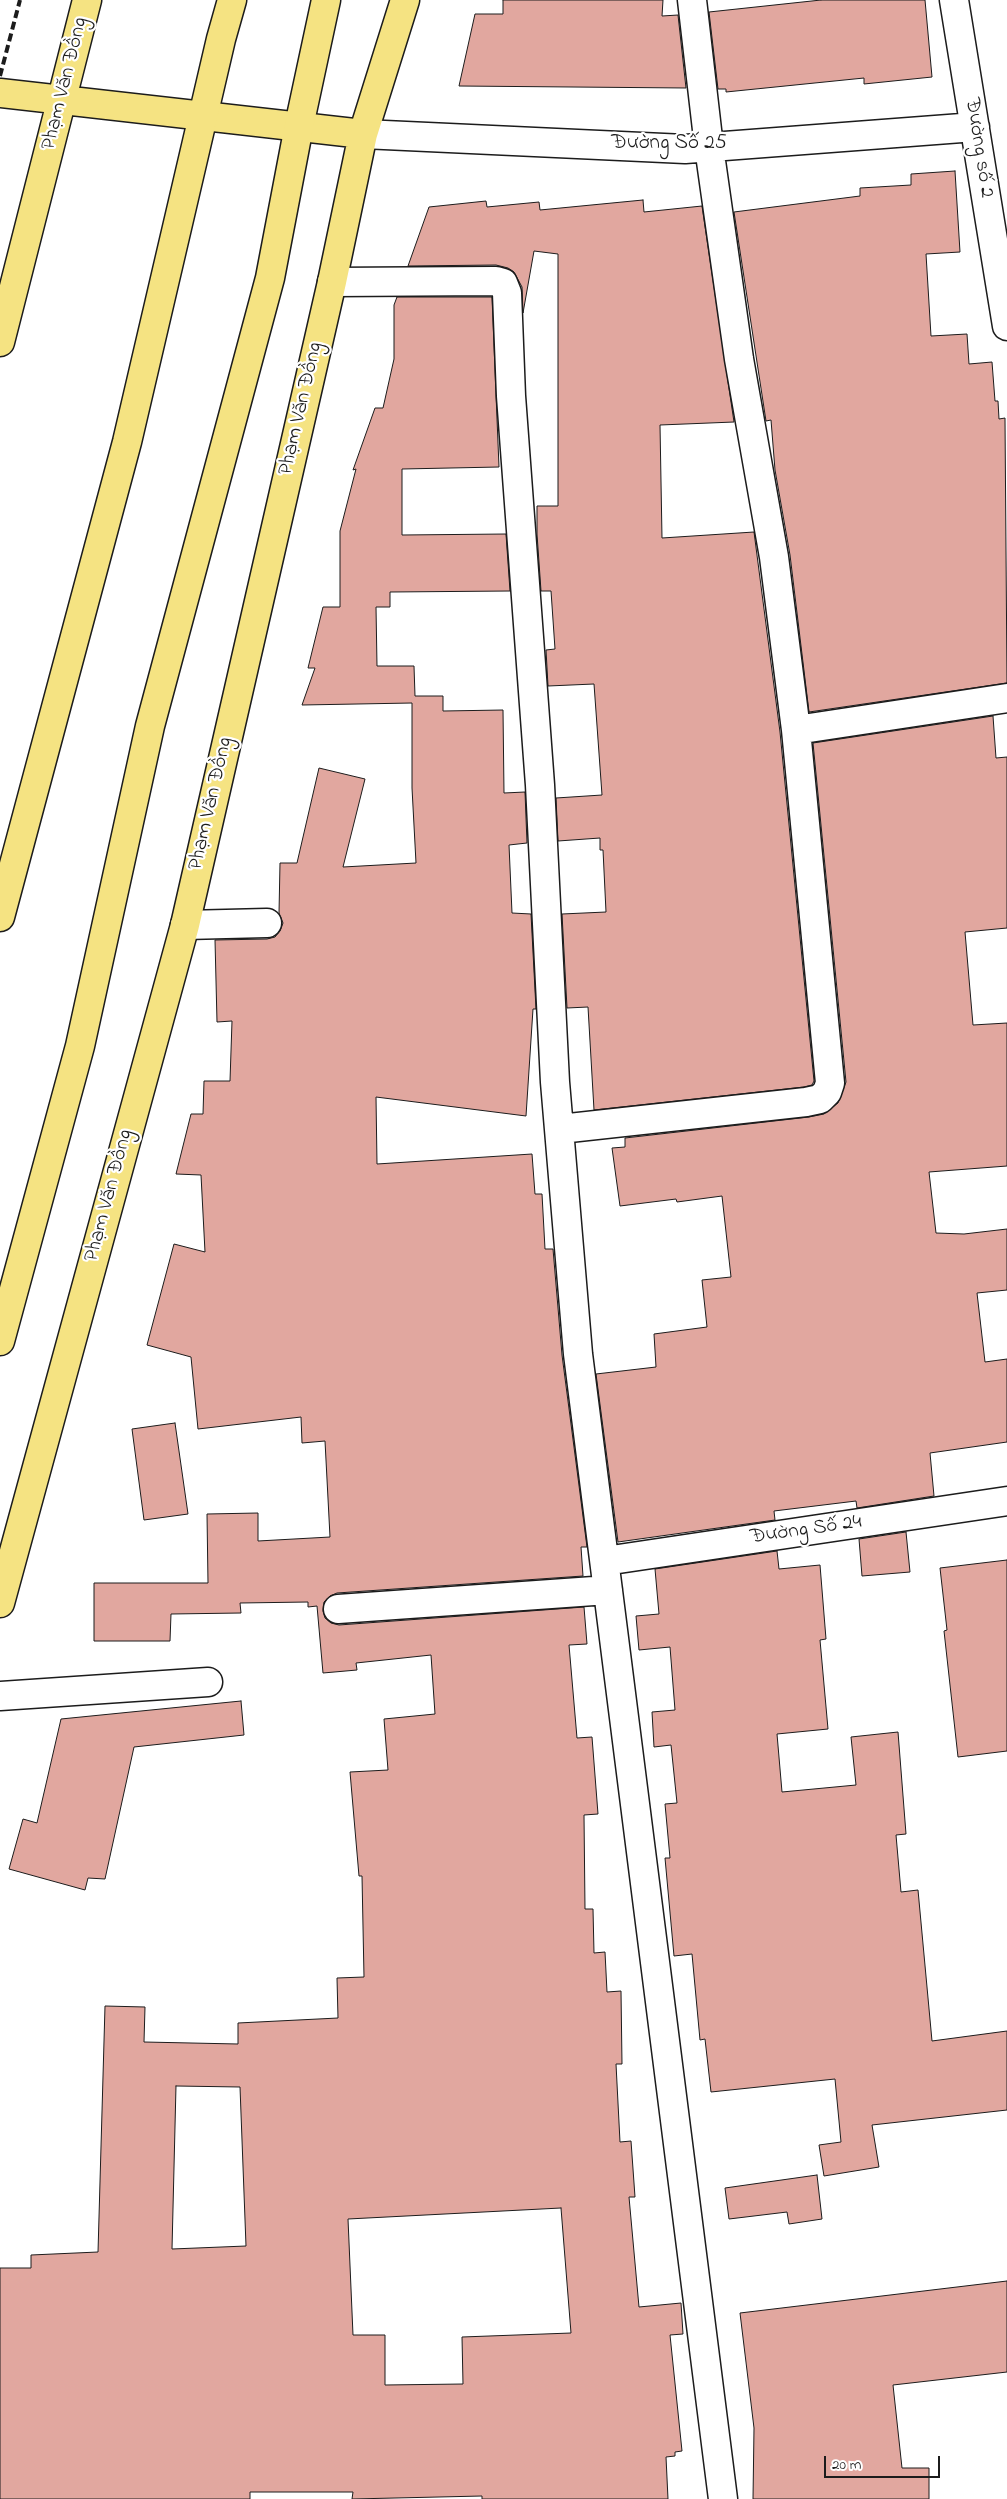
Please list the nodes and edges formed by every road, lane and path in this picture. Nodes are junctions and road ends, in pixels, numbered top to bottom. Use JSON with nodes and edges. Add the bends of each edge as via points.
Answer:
{"nodes":[{"id":1,"x":87,"y":0,"type":"edge"},
{"id":2,"x":232,"y":0,"type":"edge"},
{"id":3,"x":326,"y":0,"type":"edge"},
{"id":4,"x":405,"y":0,"type":"edge"},
{"id":5,"x":692,"y":0,"type":"edge"},
{"id":6,"x":954,"y":0,"type":"edge"},
{"id":7,"x":0,"y":93,"type":"edge"},
{"id":8,"x":61,"y":100,"type":"junction"},
{"id":9,"x":204,"y":115,"type":"junction"},
{"id":10,"x":299,"y":126,"type":"junction"},
{"id":11,"x":975,"y":127,"type":"junction"},
{"id":12,"x":363,"y":134,"type":"junction"},
{"id":13,"x":709,"y":147,"type":"junction"},
{"id":14,"x":332,"y":282,"type":"junction"},
{"id":15,"x":1007,"y":326,"type":"edge"},
{"id":16,"x":0,"y":342,"type":"edge"},
{"id":17,"x":1007,"y":698,"type":"edge"},
{"id":18,"x":796,"y":730,"type":"junction"},
{"id":19,"x":0,"y":917,"type":"edge"},
{"id":20,"x":267,"y":923,"type":"dead end"},
{"id":21,"x":185,"y":925,"type":"junction"},
{"id":22,"x":560,"y":1129,"type":"junction"},
{"id":23,"x":0,"y":1341,"type":"edge"},
{"id":24,"x":1007,"y":1501,"type":"edge"},
{"id":25,"x":605,"y":1561,"type":"junction"},
{"id":26,"x":608,"y":1590,"type":"junction"},
{"id":27,"x":0,"y":1603,"type":"edge"},
{"id":28,"x":338,"y":1609,"type":"dead end"},
{"id":29,"x":208,"y":1682,"type":"dead end"},
{"id":30,"x":0,"y":1696,"type":"edge"},
{"id":31,"x":723,"y":2499,"type":"edge"}],
"edges":[{"from":1,"to":8,"type":"main road","name":"Phạm Văn Đồng"},
{"from":2,"to":9,"type":"main road"},
{"from":3,"to":10,"type":"main road"},
{"from":4,"to":12,"type":"main road","name":"Phạm Văn Đồng"},
{"from":5,"to":13,"type":"street"},
{"from":6,"to":11,"type":"street","name":"Đường số 2"},
{"from":7,"to":8,"type":"main road"},
{"from":8,"to":9,"type":"main road"},
{"from":8,"to":16,"type":"main road","name":"Phạm Văn Đồng"},
{"from":9,"to":10,"type":"main road"},
{"from":9,"to":19,"type":"main road","via":[[127,442]]},
{"from":10,"to":12,"type":"main road"},
{"from":10,"to":23,"type":"main road","via":[[270,278],[150,726],[80,1046]]},
{"from":11,"to":13,"type":"street","name":"Đường Số 25"},
{"from":11,"to":15,"type":"street","name":"Đường số 2"},
{"from":12,"to":13,"type":"street","name":"Đường Số 25","via":[[685,149]]},
{"from":12,"to":14,"type":"main road","name":"Phạm Văn Đồng"},
{"from":13,"to":18,"type":"street","via":[[739,359],[774,557]]},
{"from":14,"to":21,"type":"main road","name":"Phạm Văn Đồng"},
{"from":14,"to":22,"type":"street","via":[[496,281],[503,283],[507,293],[511,396],[540,785]]},
{"from":17,"to":18,"type":"street"},
{"from":18,"to":22,"type":"street","via":[[830,1083],[827,1092],[820,1099],[806,1102]]},
{"from":20,"to":21,"type":"street"},
{"from":21,"to":27,"type":"main road","name":"Phạm Văn Đồng"},
{"from":22,"to":25,"type":"street","via":[[578,1354]]},
{"from":24,"to":25,"type":"street","name":"Đường Số 24"},
{"from":25,"to":26,"type":"street"},
{"from":26,"to":28,"type":"street"},
{"from":26,"to":31,"type":"street"},
{"from":29,"to":30,"type":"street"}]}
